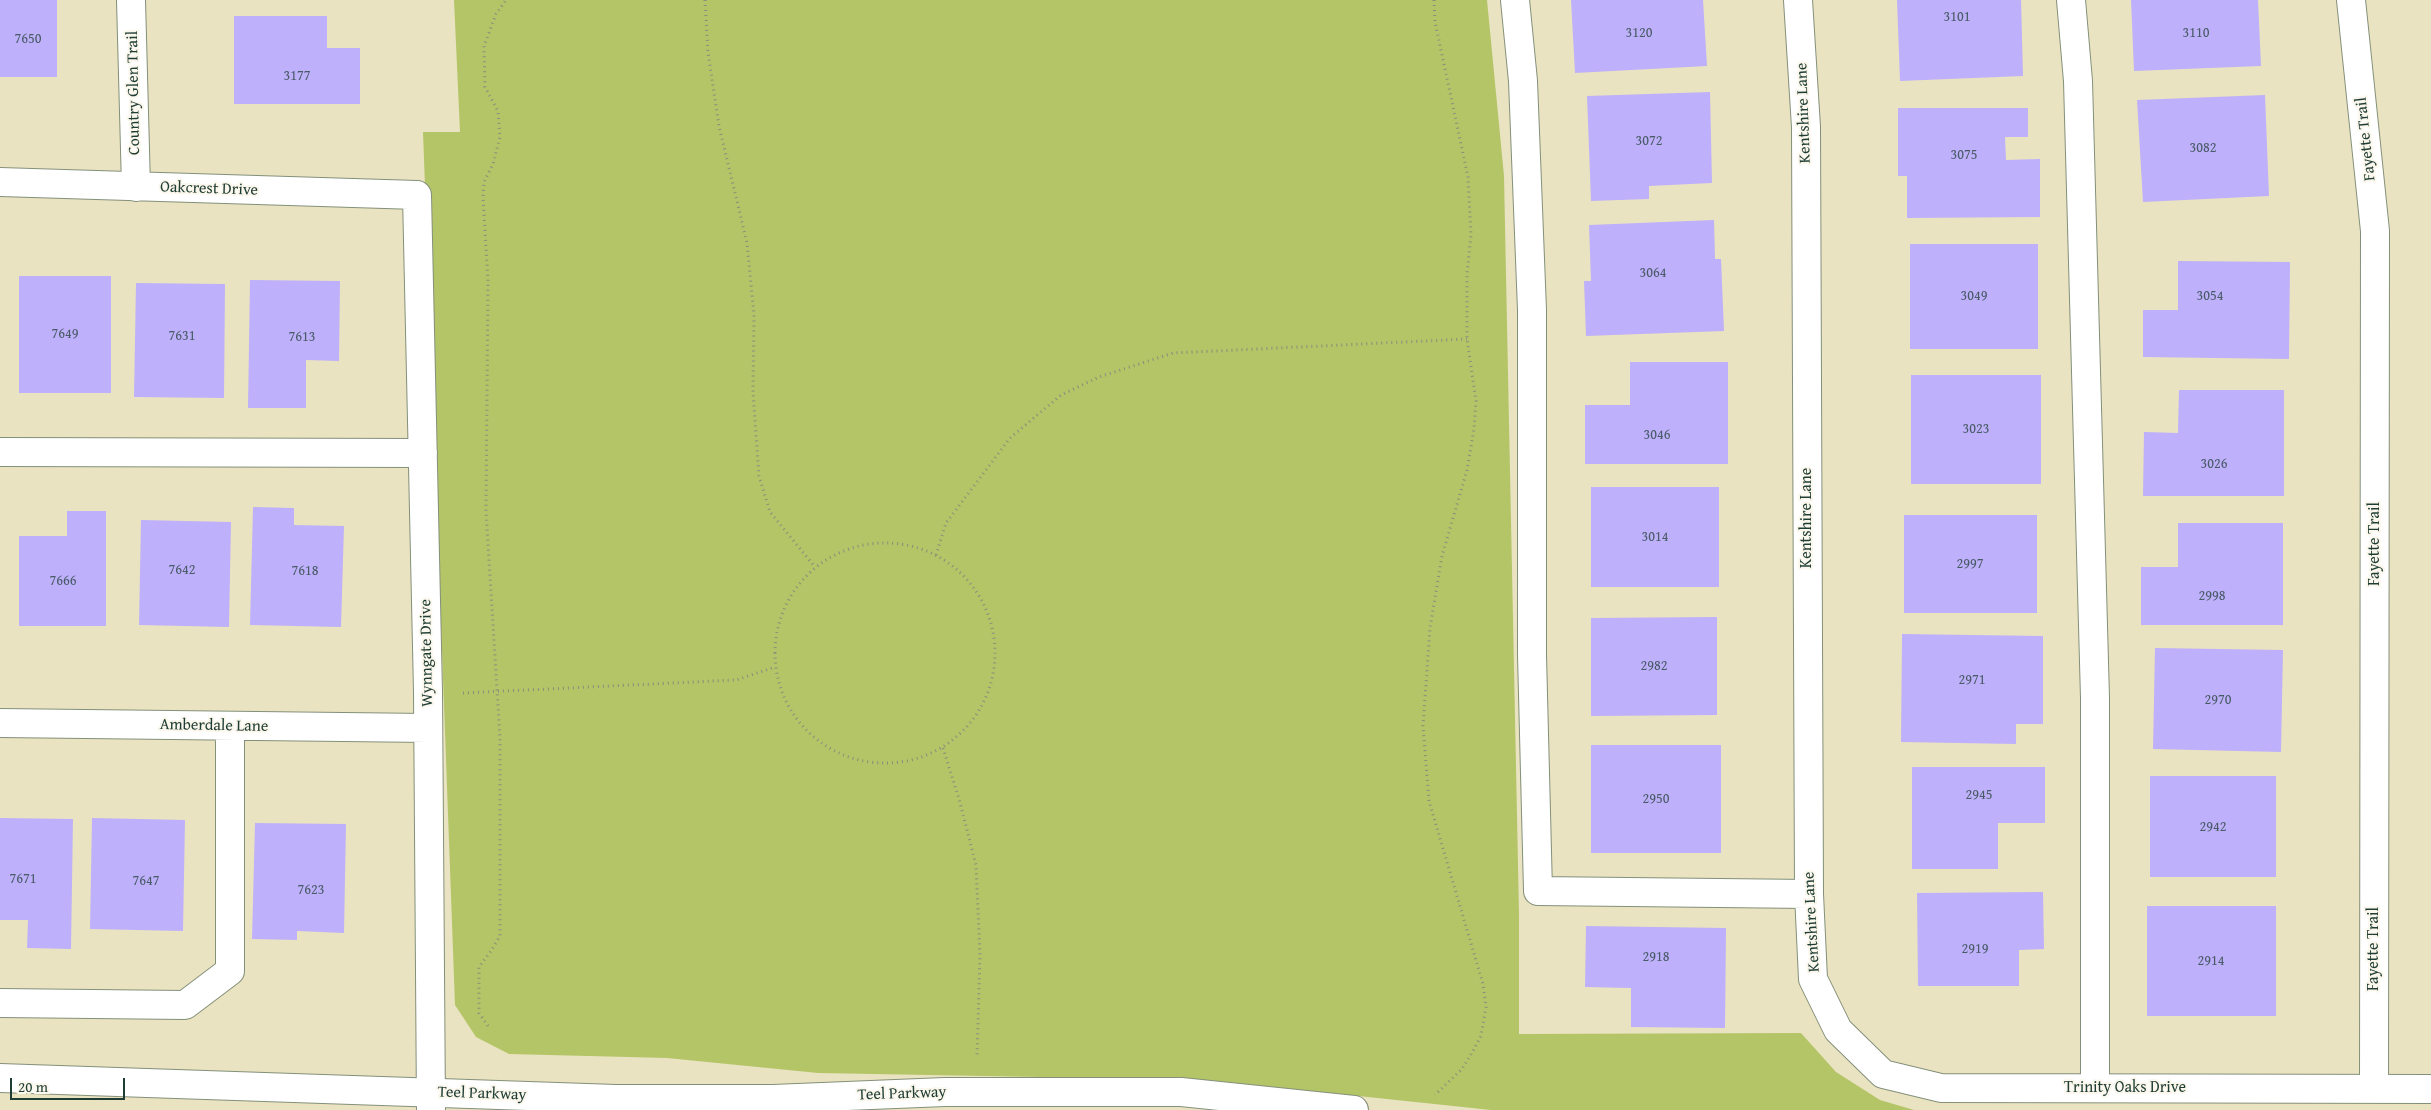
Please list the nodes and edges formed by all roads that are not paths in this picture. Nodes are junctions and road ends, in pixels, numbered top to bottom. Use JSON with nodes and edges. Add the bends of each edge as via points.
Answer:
{"nodes":[{"id":1,"x":132,"y":0,"type":"edge"},
{"id":2,"x":1515,"y":0,"type":"edge"},
{"id":3,"x":1798,"y":0,"type":"edge"},
{"id":4,"x":2071,"y":0,"type":"edge"},
{"id":5,"x":2351,"y":0,"type":"edge"},
{"id":6,"x":0,"y":182,"type":"edge"},
{"id":7,"x":136,"y":187,"type":"junction"},
{"id":8,"x":417,"y":195,"type":"joint"},
{"id":9,"x":0,"y":452,"type":"edge"},
{"id":10,"x":423,"y":453,"type":"junction"},
{"id":11,"x":0,"y":723,"type":"edge"},
{"id":12,"x":230,"y":726,"type":"junction"},
{"id":13,"x":428,"y":728,"type":"junction"},
{"id":14,"x":1809,"y":894,"type":"junction"},
{"id":15,"x":0,"y":1004,"type":"edge"},
{"id":16,"x":1838,"y":1030,"type":"joint"},
{"id":17,"x":0,"y":1078,"type":"edge"},
{"id":18,"x":2095,"y":1087,"type":"junction"},
{"id":19,"x":2374,"y":1089,"type":"junction"},
{"id":20,"x":2431,"y":1089,"type":"edge"},
{"id":21,"x":431,"y":1101,"type":"edge"},
{"id":22,"x":1354,"y":1110,"type":"edge"}],
"edges":[{"from":1,"to":7,"type":"street","name":"Country Glen Trail"},
{"from":2,"to":14,"type":"street","via":[[1523,81],[1532,310],[1532,655],[1538,891]]},
{"from":3,"to":14,"type":"street","name":"Kentshire Lane","via":[[1806,127]]},
{"from":4,"to":18,"type":"street","via":[[2078,81],[2095,698]]},
{"from":5,"to":19,"type":"street","name":"Fayette Trail","via":[[2376,231]]},
{"from":6,"to":7,"type":"street","name":"Oakcrest Drive"},
{"from":7,"to":8,"type":"street","name":"Oakcrest Drive"},
{"from":8,"to":10,"type":"street","name":"Wynngate Drive"},
{"from":9,"to":10,"type":"street"},
{"from":10,"to":13,"type":"street","name":"Wynngate Drive"},
{"from":11,"to":12,"type":"street","name":"Amberdale Lane"},
{"from":12,"to":13,"type":"street","name":"Amberdale Lane"},
{"from":12,"to":15,"type":"street","via":[[230,971],[185,1005]]},
{"from":13,"to":21,"type":"street","name":"Wynngate Drive"},
{"from":14,"to":16,"type":"street","name":"Kentshire Lane","via":[[1814,979]]},
{"from":16,"to":18,"type":"street","name":"Trinity Oaks Drive","via":[[1884,1074],[1941,1088]]},
{"from":17,"to":21,"type":"street","name":"Teel Parkway"},
{"from":18,"to":19,"type":"street","name":"Trinity Oaks Drive"},
{"from":19,"to":20,"type":"street","name":"Trinity Oaks Drive"},
{"from":21,"to":22,"type":"street","name":"Teel Parkway","via":[[773,1099],[945,1092],[1181,1092]]}]}
